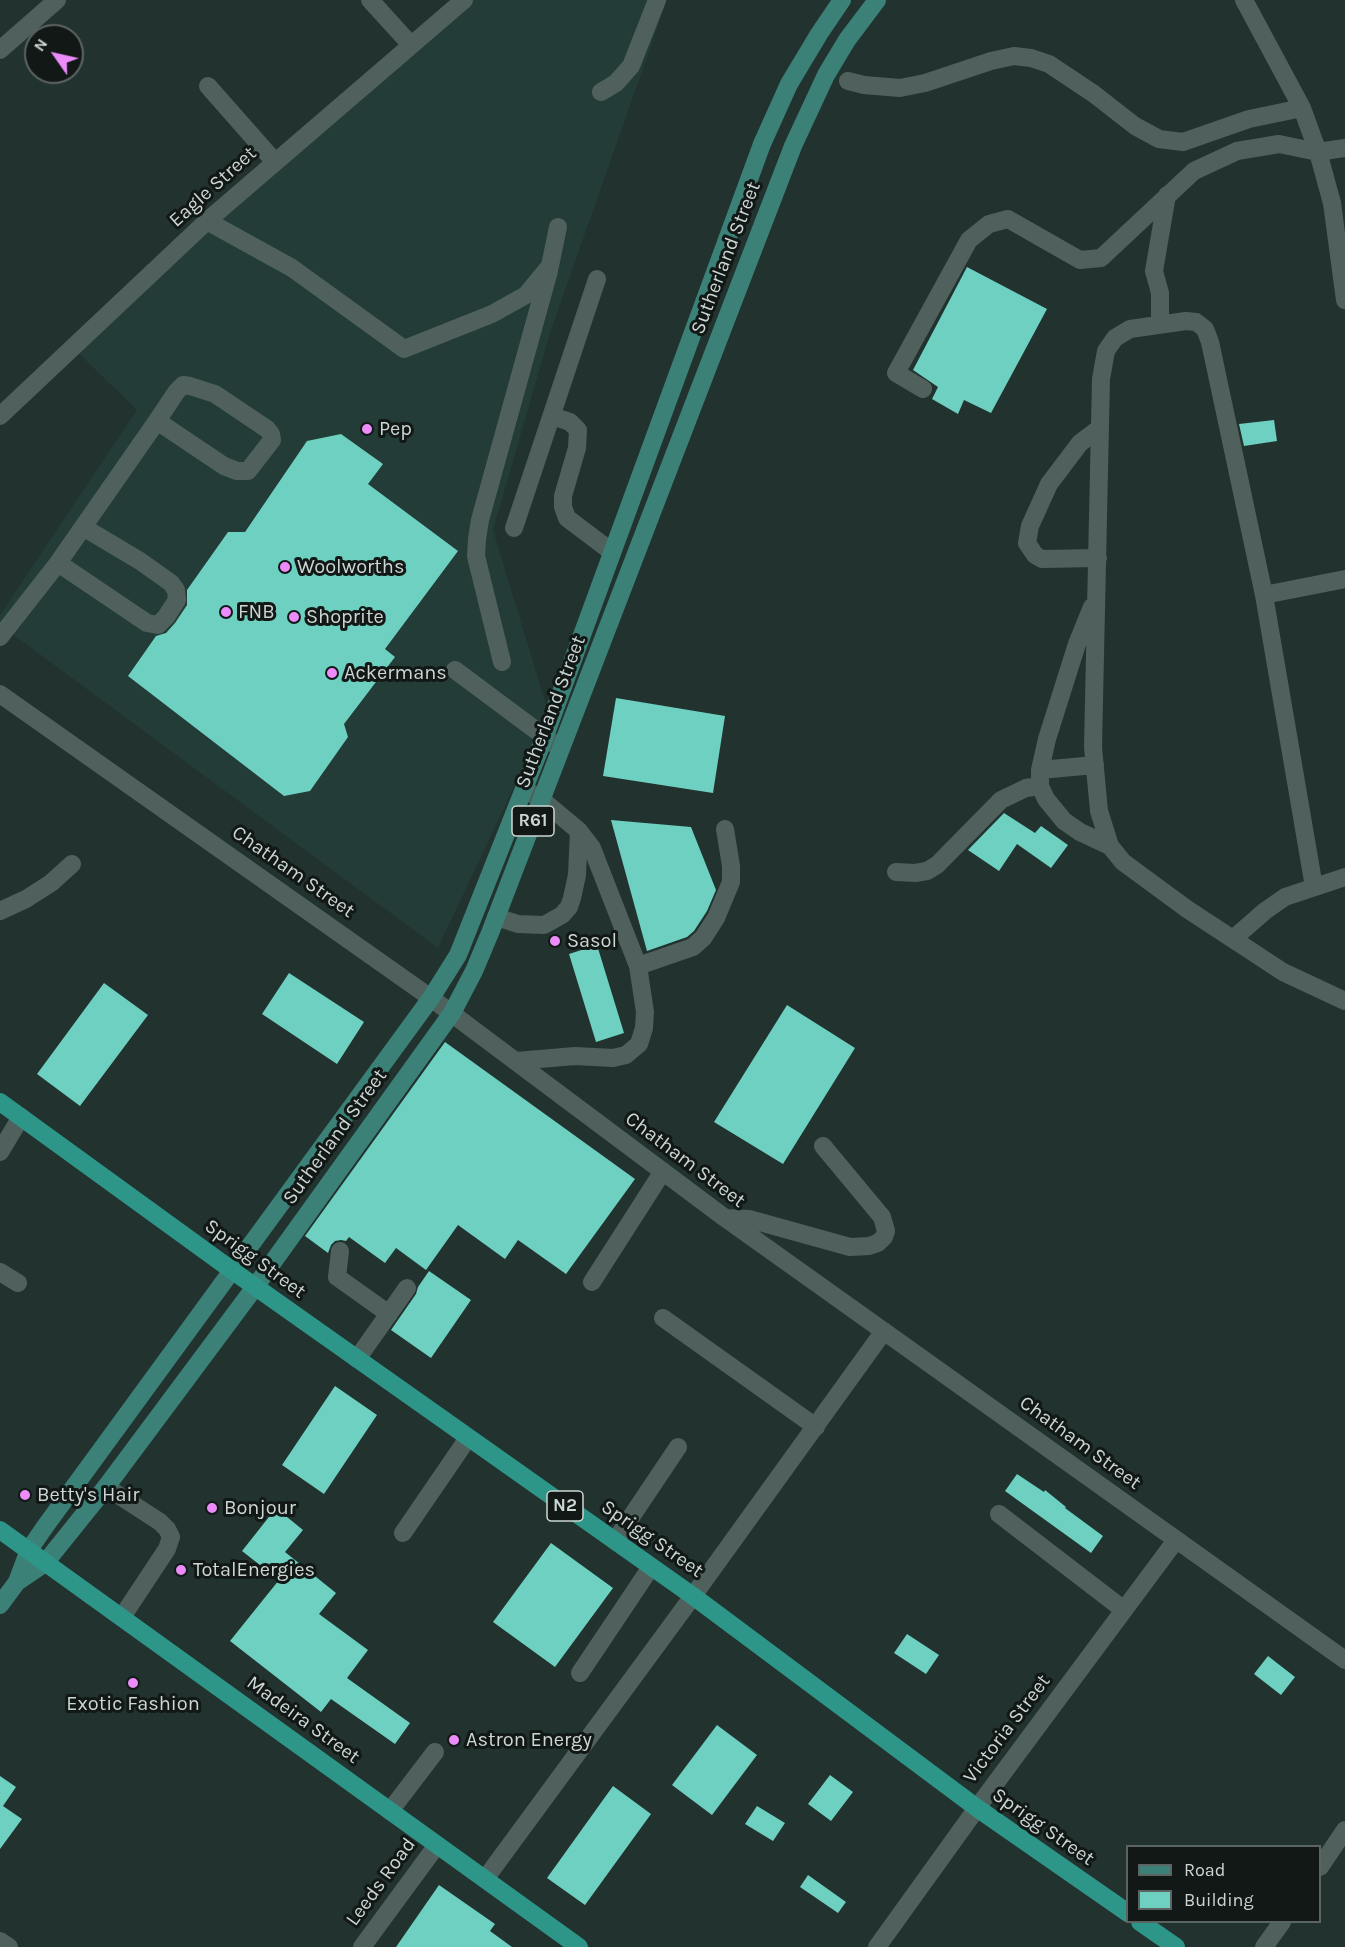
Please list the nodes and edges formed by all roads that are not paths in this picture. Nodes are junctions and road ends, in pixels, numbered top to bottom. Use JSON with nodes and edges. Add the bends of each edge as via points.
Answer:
{"nodes":[{"id":1,"x":57,"y":0,"type":"edge"},
{"id":2,"x":370,"y":0,"type":"edge"},
{"id":3,"x":464,"y":0,"type":"edge"},
{"id":4,"x":657,"y":0,"type":"edge"},
{"id":5,"x":842,"y":0,"type":"edge"},
{"id":6,"x":877,"y":0,"type":"edge"},
{"id":7,"x":1251,"y":3,"type":"edge"},
{"id":8,"x":411,"y":45,"type":"junction"},
{"id":9,"x":0,"y":50,"type":"edge"},
{"id":10,"x":848,"y":81,"type":"dead end"},
{"id":11,"x":208,"y":86,"type":"dead end"},
{"id":12,"x":601,"y":92,"type":"dead end"},
{"id":13,"x":1302,"y":108,"type":"junction"},
{"id":14,"x":1345,"y":148,"type":"edge"},
{"id":15,"x":1318,"y":152,"type":"junction"},
{"id":16,"x":275,"y":162,"type":"junction"},
{"id":17,"x":1167,"y":195,"type":"junction"},
{"id":18,"x":207,"y":221,"type":"junction"},
{"id":19,"x":558,"y":227,"type":"dead end"},
{"id":20,"x":550,"y":266,"type":"junction"},
{"id":21,"x":597,"y":279,"type":"dead end"},
{"id":22,"x":1345,"y":300,"type":"edge"},
{"id":23,"x":1160,"y":324,"type":"junction"},
{"id":24,"x":923,"y":389,"type":"dead end"},
{"id":25,"x":0,"y":416,"type":"edge"},
{"id":26,"x":552,"y":416,"type":"junction"},
{"id":27,"x":157,"y":421,"type":"junction"},
{"id":28,"x":1100,"y":428,"type":"junction"},
{"id":29,"x":83,"y":527,"type":"junction"},
{"id":30,"x":514,"y":528,"type":"dead end"},
{"id":31,"x":612,"y":552,"type":"junction"},
{"id":32,"x":1098,"y":558,"type":"junction"},
{"id":33,"x":58,"y":563,"type":"junction"},
{"id":34,"x":1345,"y":579,"type":"edge"},
{"id":35,"x":1264,"y":595,"type":"junction"},
{"id":36,"x":1096,"y":598,"type":"junction"},
{"id":37,"x":0,"y":637,"type":"edge"},
{"id":38,"x":502,"y":662,"type":"dead end"},
{"id":39,"x":455,"y":670,"type":"dead end"},
{"id":40,"x":0,"y":694,"type":"edge"},
{"id":41,"x":545,"y":736,"type":"junction"},
{"id":42,"x":561,"y":749,"type":"junction"},
{"id":43,"x":1095,"y":765,"type":"junction"},
{"id":44,"x":1040,"y":778,"type":"junction"},
{"id":45,"x":524,"y":789,"type":"junction"},
{"id":46,"x":542,"y":800,"type":"junction"},
{"id":47,"x":725,"y":830,"type":"dead end"},
{"id":48,"x":579,"y":831,"type":"junction"},
{"id":49,"x":1110,"y":846,"type":"junction"},
{"id":50,"x":72,"y":864,"type":"dead end"},
{"id":51,"x":896,"y":872,"type":"dead end"},
{"id":52,"x":1345,"y":877,"type":"edge"},
{"id":53,"x":1314,"y":887,"type":"junction"},
{"id":54,"x":0,"y":911,"type":"edge"},
{"id":55,"x":496,"y":917,"type":"junction"},
{"id":56,"x":1234,"y":939,"type":"junction"},
{"id":57,"x":638,"y":966,"type":"junction"},
{"id":58,"x":431,"y":998,"type":"junction"},
{"id":59,"x":1345,"y":1001,"type":"edge"},
{"id":60,"x":452,"y":1013,"type":"junction"},
{"id":61,"x":516,"y":1061,"type":"junction"},
{"id":62,"x":0,"y":1102,"type":"edge"},
{"id":63,"x":21,"y":1117,"type":"junction"},
{"id":64,"x":823,"y":1146,"type":"dead end"},
{"id":65,"x":0,"y":1152,"type":"edge"},
{"id":66,"x":663,"y":1172,"type":"junction"},
{"id":67,"x":725,"y":1218,"type":"junction"},
{"id":68,"x":340,"y":1251,"type":"dead end"},
{"id":69,"x":233,"y":1271,"type":"junction"},
{"id":70,"x":0,"y":1272,"type":"edge"},
{"id":71,"x":592,"y":1282,"type":"dead end"},
{"id":72,"x":18,"y":1283,"type":"dead end"},
{"id":73,"x":255,"y":1287,"type":"junction"},
{"id":74,"x":407,"y":1288,"type":"dead end"},
{"id":75,"x":389,"y":1314,"type":"junction"},
{"id":76,"x":663,"y":1318,"type":"dead end"},
{"id":77,"x":884,"y":1331,"type":"junction"},
{"id":78,"x":357,"y":1359,"type":"junction"},
{"id":79,"x":816,"y":1426,"type":"junction"},
{"id":80,"x":468,"y":1438,"type":"junction"},
{"id":81,"x":678,"y":1447,"type":"dead end"},
{"id":82,"x":106,"y":1487,"type":"junction"},
{"id":83,"x":999,"y":1514,"type":"dead end"},
{"id":84,"x":0,"y":1530,"type":"edge"},
{"id":85,"x":403,"y":1533,"type":"dead end"},
{"id":86,"x":1176,"y":1540,"type":"junction"},
{"id":87,"x":615,"y":1541,"type":"junction"},
{"id":88,"x":29,"y":1550,"type":"junction"},
{"id":89,"x":45,"y":1563,"type":"junction"},
{"id":90,"x":651,"y":1567,"type":"junction"},
{"id":91,"x":17,"y":1582,"type":"junction"},
{"id":92,"x":693,"y":1596,"type":"junction"},
{"id":93,"x":0,"y":1605,"type":"edge"},
{"id":94,"x":1124,"y":1610,"type":"junction"},
{"id":95,"x":122,"y":1617,"type":"junction"},
{"id":96,"x":1345,"y":1660,"type":"edge"},
{"id":97,"x":580,"y":1673,"type":"dead end"},
{"id":98,"x":435,"y":1752,"type":"dead end"},
{"id":99,"x":977,"y":1808,"type":"junction"},
{"id":100,"x":390,"y":1811,"type":"junction"},
{"id":101,"x":1345,"y":1830,"type":"edge"},
{"id":102,"x":437,"y":1845,"type":"junction"},
{"id":103,"x":1321,"y":1866,"type":"edge"},
{"id":104,"x":484,"y":1879,"type":"junction"},
{"id":105,"x":1126,"y":1912,"type":"edge"},
{"id":106,"x":1141,"y":1923,"type":"edge"},
{"id":107,"x":1281,"y":1923,"type":"edge"},
{"id":108,"x":0,"y":1941,"type":"edge"},
{"id":109,"x":9,"y":1947,"type":"edge"},
{"id":110,"x":362,"y":1947,"type":"edge"},
{"id":111,"x":579,"y":1947,"type":"edge"},
{"id":112,"x":877,"y":1947,"type":"edge"},
{"id":113,"x":1176,"y":1947,"type":"edge"},
{"id":114,"x":1264,"y":1947,"type":"edge"}],
"edges":[{"from":1,"to":9,"type":"street"},
{"from":2,"to":8,"type":"street"},
{"from":3,"to":8,"type":"street","name":"Eagle Street"},
{"from":4,"to":12,"type":"street","via":[[631,66],[616,83]]},
{"from":5,"to":31,"type":"main road","name":"Sutherland Street","number":"R61","via":[[789,84],[762,144]]},
{"from":6,"to":42,"type":"main road","name":"Sutherland Street","number":"R61","via":[[826,75],[793,146]]},
{"from":7,"to":13,"type":"street"},
{"from":8,"to":16,"type":"street","name":"Eagle Street"},
{"from":10,"to":13,"type":"street","via":[[900,88],[1014,56],[1031,58],[1049,64],[1159,140],[1183,142],[1250,119]]},
{"from":11,"to":16,"type":"street"},
{"from":13,"to":15,"type":"street"},
{"from":14,"to":15,"type":"street"},
{"from":15,"to":17,"type":"street","via":[[1279,144],[1237,151],[1194,171]]},
{"from":15,"to":22,"type":"street","via":[[1332,203]]},
{"from":16,"to":18,"type":"street","name":"Eagle Street"},
{"from":17,"to":23,"type":"street","via":[[1154,271],[1160,293]]},
{"from":17,"to":24,"type":"street","via":[[1101,258],[1080,260],[1008,219],[989,224],[969,240],[897,373]]},
{"from":18,"to":20,"type":"street","via":[[292,268],[404,349],[509,305],[526,295]]},
{"from":18,"to":25,"type":"street","name":"Eagle Street"},
{"from":19,"to":20,"type":"street"},
{"from":20,"to":38,"type":"street","via":[[477,539],[476,556]]},
{"from":21,"to":26,"type":"street"},
{"from":23,"to":28,"type":"street","via":[[1130,329],[1115,338],[1106,351]]},
{"from":23,"to":35,"type":"street","via":[[1196,322],[1205,329]]},
{"from":26,"to":30,"type":"street"},
{"from":26,"to":31,"type":"street","via":[[570,422],[578,430],[577,448],[562,496],[567,518]]},
{"from":27,"to":27,"type":"street","via":[[177,391],[183,385],[190,386],[215,394],[256,420],[272,434],[272,440],[248,471],[237,471]]},
{"from":27,"to":29,"type":"street"},
{"from":28,"to":32,"type":"street"},
{"from":28,"to":32,"type":"street","via":[[1080,443],[1049,484],[1030,526],[1027,543],[1042,559]]},
{"from":29,"to":33,"type":"street"},
{"from":29,"to":33,"type":"street","via":[[171,583],[177,600],[166,617],[158,625],[147,623]]},
{"from":31,"to":41,"type":"main road","name":"Sutherland Street","number":"R61"},
{"from":32,"to":36,"type":"street"},
{"from":33,"to":37,"type":"street"},
{"from":34,"to":35,"type":"street"},
{"from":35,"to":53,"type":"street"},
{"from":36,"to":43,"type":"street"},
{"from":36,"to":44,"type":"street","via":[[1047,739]]},
{"from":39,"to":41,"type":"street"},
{"from":40,"to":58,"type":"street","name":"Chatham Street"},
{"from":41,"to":42,"type":"street"},
{"from":41,"to":45,"type":"main road","name":"Sutherland Street","number":"R61"},
{"from":42,"to":46,"type":"main road","name":"Sutherland Street","number":"R61"},
{"from":43,"to":44,"type":"street"},
{"from":43,"to":49,"type":"street","via":[[1099,811]]},
{"from":44,"to":49,"type":"street","via":[[1046,799],[1064,821]]},
{"from":44,"to":51,"type":"street","via":[[1001,800],[938,865],[927,871]]},
{"from":45,"to":46,"type":"street"},
{"from":45,"to":58,"type":"main road","name":"Sutherland Street","number":"R61","via":[[458,955]]},
{"from":46,"to":48,"type":"street"},
{"from":46,"to":55,"type":"main road","name":"Sutherland Street","number":"R61"},
{"from":47,"to":57,"type":"street","via":[[731,882],[716,918],[693,947]]},
{"from":48,"to":55,"type":"street","via":[[577,875],[572,898],[562,915],[544,925],[518,924]]},
{"from":48,"to":57,"type":"street","via":[[592,848]]},
{"from":49,"to":56,"type":"street","via":[[1123,861],[1187,909]]},
{"from":50,"to":54,"type":"street","via":[[51,883]]},
{"from":52,"to":53,"type":"street"},
{"from":53,"to":56,"type":"street","via":[[1285,897]]},
{"from":55,"to":60,"type":"main road","name":"Sutherland Street","number":"R61"},
{"from":56,"to":59,"type":"street","via":[[1283,972]]},
{"from":57,"to":61,"type":"street","via":[[644,1028],[639,1044],[626,1055]]},
{"from":58,"to":60,"type":"street","name":"Chatham Street"},
{"from":58,"to":69,"type":"main road","name":"Sutherland Street","number":"R61"},
{"from":60,"to":61,"type":"street","name":"Chatham Street"},
{"from":60,"to":73,"type":"main road","name":"Sutherland Street","number":"R61"},
{"from":61,"to":66,"type":"street","name":"Chatham Street"},
{"from":62,"to":63,"type":"highway","name":"Sprigg Street","number":"N2"},
{"from":63,"to":65,"type":"street"},
{"from":63,"to":69,"type":"highway","name":"Sprigg Street","number":"N2"},
{"from":64,"to":67,"type":"street","via":[[882,1217],[886,1231],[878,1243],[850,1247],[749,1219]]},
{"from":66,"to":67,"type":"street","name":"Chatham Street"},
{"from":66,"to":71,"type":"street"},
{"from":67,"to":77,"type":"street","name":"Chatham Street"},
{"from":68,"to":75,"type":"street","via":[[337,1277]]},
{"from":69,"to":73,"type":"highway","name":"Sprigg Street","number":"N2"},
{"from":69,"to":88,"type":"main road","name":"Sutherland Street","number":"R61"},
{"from":70,"to":72,"type":"street"},
{"from":73,"to":78,"type":"highway","name":"Sprigg Street","number":"N2"},
{"from":73,"to":82,"type":"main road","name":"Sutherland Street","number":"R61"},
{"from":74,"to":75,"type":"street"},
{"from":75,"to":78,"type":"street"},
{"from":76,"to":79,"type":"street"},
{"from":77,"to":79,"type":"street"},
{"from":77,"to":86,"type":"street","name":"Chatham Street"},
{"from":78,"to":80,"type":"highway","name":"Sprigg Street","number":"N2"},
{"from":79,"to":92,"type":"street"},
{"from":80,"to":85,"type":"street"},
{"from":80,"to":87,"type":"highway","name":"Sprigg Street","number":"N2"},
{"from":81,"to":87,"type":"street"},
{"from":82,"to":89,"type":"main road","name":"Sutherland Street","number":"R61"},
{"from":82,"to":95,"type":"street","via":[[160,1522],[171,1538]]},
{"from":83,"to":94,"type":"street"},
{"from":84,"to":88,"type":"highway","name":"Madeira Street"},
{"from":86,"to":94,"type":"street","name":"Victoria Street"},
{"from":86,"to":96,"type":"street","name":"Chatham Street"},
{"from":87,"to":90,"type":"highway","name":"Sprigg Street","number":"N2"},
{"from":88,"to":89,"type":"highway","name":"Madeira Street"},
{"from":88,"to":91,"type":"main road","name":"Sutherland Street","number":"R61"},
{"from":89,"to":91,"type":"main road","name":"Sutherland Street","number":"R61"},
{"from":89,"to":95,"type":"highway","name":"Madeira Street"},
{"from":90,"to":92,"type":"highway","name":"Sprigg Street","number":"N2"},
{"from":90,"to":97,"type":"street"},
{"from":91,"to":93,"type":"main road","name":"Sutherland Street","number":"R61"},
{"from":92,"to":99,"type":"highway","name":"Sprigg Street","number":"N2"},
{"from":92,"to":104,"type":"street"},
{"from":94,"to":99,"type":"street","name":"Victoria Street"},
{"from":95,"to":100,"type":"highway","name":"Madeira Street"},
{"from":98,"to":100,"type":"street"},
{"from":99,"to":105,"type":"highway","name":"Sprigg Street","number":"N2"},
{"from":99,"to":112,"type":"street","name":"Victoria Street"},
{"from":100,"to":102,"type":"highway","name":"Madeira Street"},
{"from":101,"to":103,"type":"street"},
{"from":102,"to":104,"type":"highway","name":"Madeira Street"},
{"from":102,"to":110,"type":"street","name":"Leeds Road"},
{"from":104,"to":111,"type":"highway","name":"Madeira Street"},
{"from":106,"to":113,"type":"highway"},
{"from":107,"to":114,"type":"street"},
{"from":108,"to":109,"type":"street"}]}
